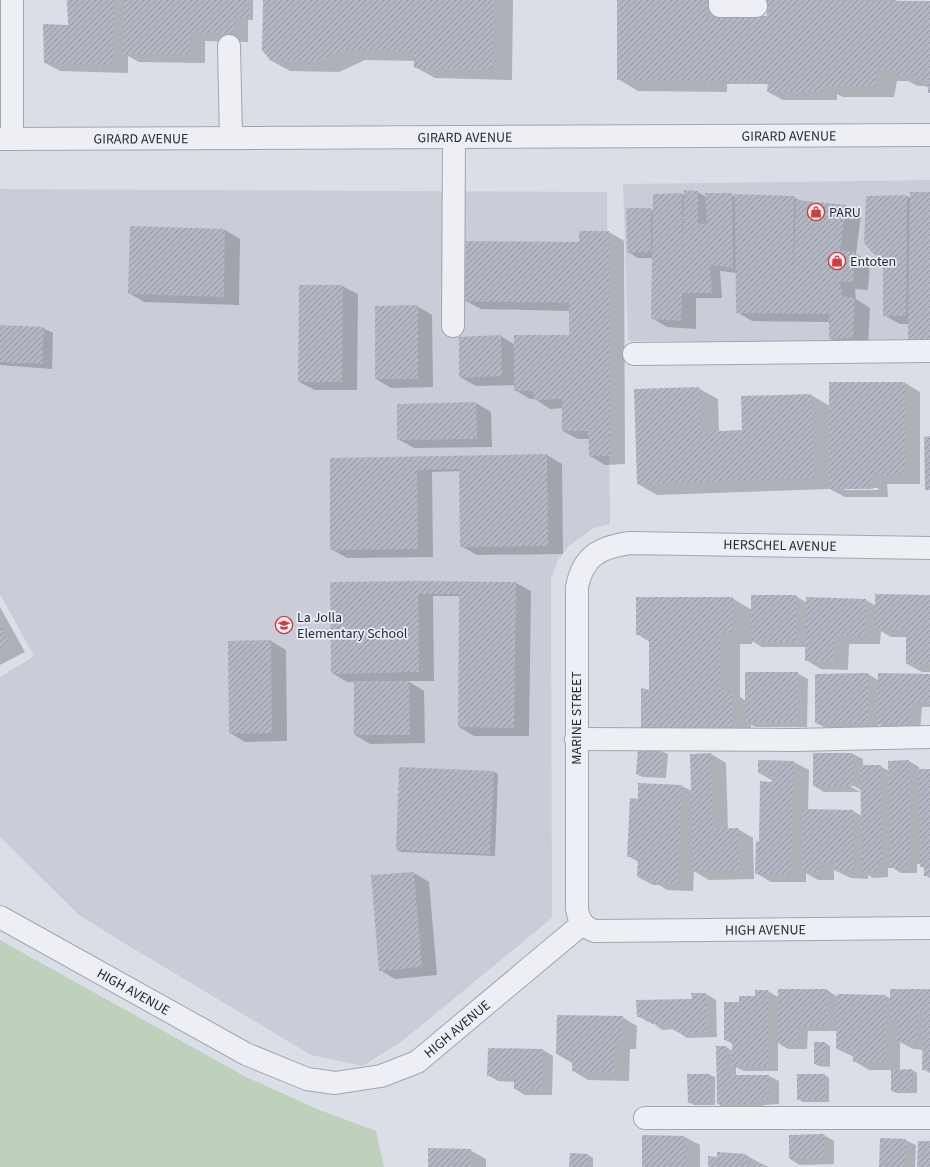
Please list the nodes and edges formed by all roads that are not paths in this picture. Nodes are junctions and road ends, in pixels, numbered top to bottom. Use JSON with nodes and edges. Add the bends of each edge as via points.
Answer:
{"nodes":[{"id":1,"x":12,"y":0,"type":"edge"},
{"id":2,"x":720,"y":0,"type":"edge"},
{"id":3,"x":756,"y":6,"type":"dead end"},
{"id":4,"x":229,"y":46,"type":"dead end"},
{"id":5,"x":930,"y":135,"type":"edge"},
{"id":6,"x":454,"y":137,"type":"junction"},
{"id":7,"x":231,"y":138,"type":"junction"},
{"id":8,"x":6,"y":139,"type":"edge"},
{"id":9,"x":453,"y":326,"type":"dead end"},
{"id":10,"x":930,"y":351,"type":"edge"},
{"id":11,"x":634,"y":354,"type":"dead end"},
{"id":12,"x":630,"y":543,"type":"joint"},
{"id":13,"x":930,"y":548,"type":"edge"},
{"id":14,"x":930,"y":737,"type":"edge"},
{"id":15,"x":576,"y":739,"type":"junction"},
{"id":16,"x":0,"y":917,"type":"edge"},
{"id":17,"x":582,"y":924,"type":"junction"},
{"id":18,"x":930,"y":928,"type":"edge"},
{"id":19,"x":645,"y":1118,"type":"dead end"},
{"id":20,"x":930,"y":1118,"type":"edge"}],
"edges":[{"from":1,"to":8,"type":"street"},
{"from":2,"to":3,"type":"street","via":[[720,6]]},
{"from":4,"to":7,"type":"street"},
{"from":5,"to":6,"type":"street","name":"GIRARD AVENUE"},
{"from":6,"to":7,"type":"street","name":"GIRARD AVENUE"},
{"from":6,"to":9,"type":"street"},
{"from":7,"to":8,"type":"street","name":"GIRARD AVENUE"},
{"from":10,"to":11,"type":"street"},
{"from":12,"to":13,"type":"street","name":"HERSCHEL AVENUE"},
{"from":12,"to":15,"type":"street","name":"MARINE STREET","via":[[597,552],[585,563],[580,574],[577,588]]},
{"from":14,"to":15,"type":"street","via":[[794,740]]},
{"from":15,"to":17,"type":"street","name":"MARINE STREET","via":[[577,909]]},
{"from":16,"to":17,"type":"street","name":"HIGH AVENUE","via":[[246,1054],[307,1079],[335,1084],[381,1076],[418,1062]]},
{"from":17,"to":18,"type":"street","name":"HIGH AVENUE","via":[[595,931]]},
{"from":19,"to":20,"type":"street"}]}
